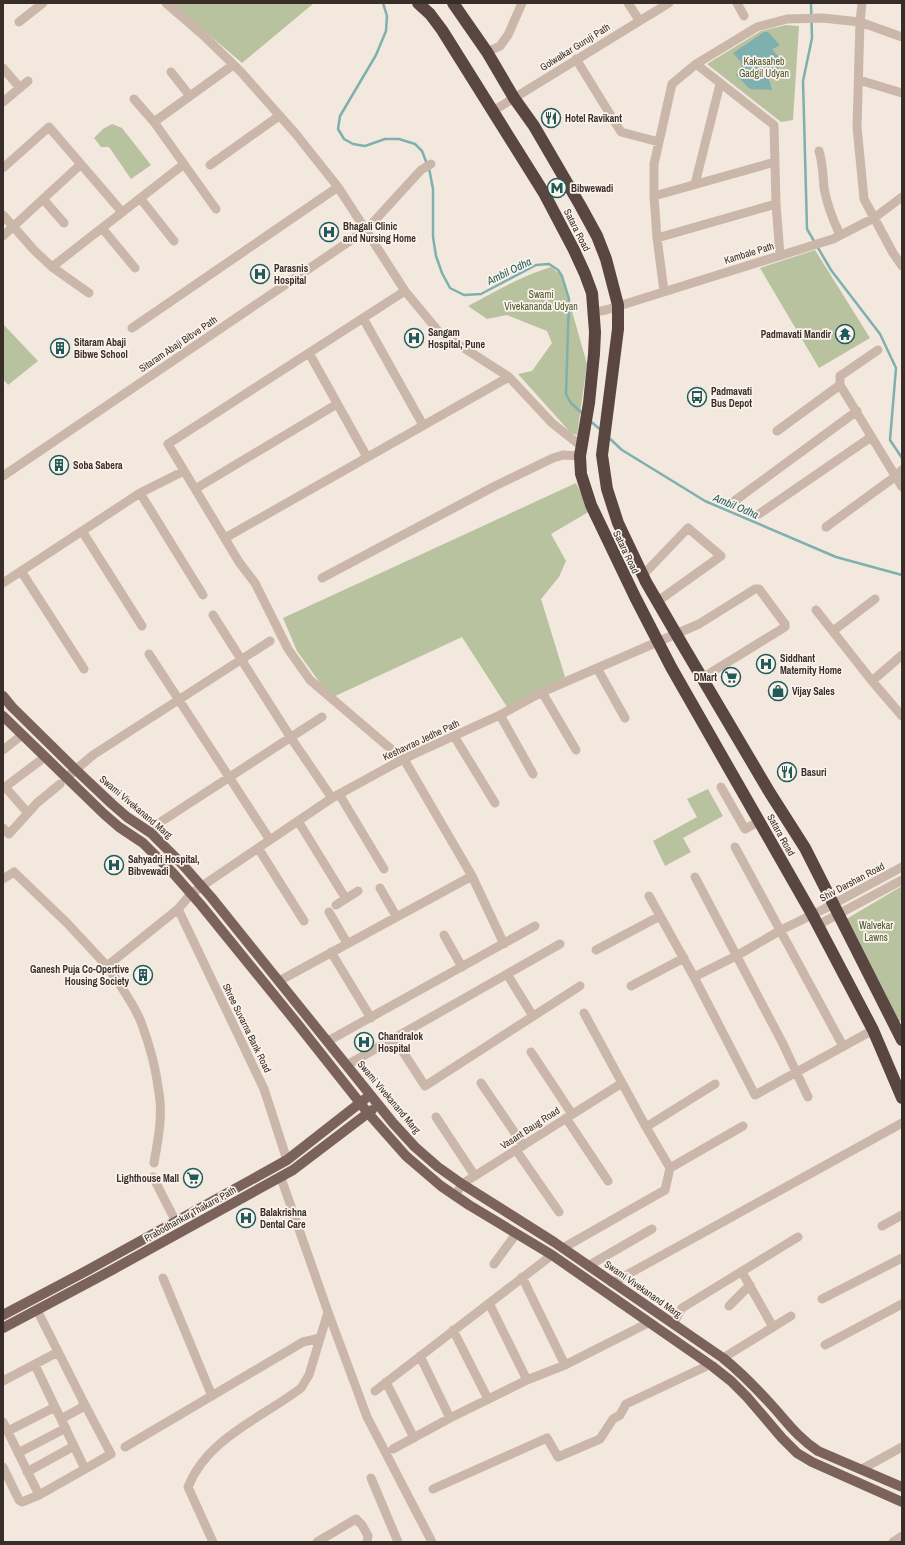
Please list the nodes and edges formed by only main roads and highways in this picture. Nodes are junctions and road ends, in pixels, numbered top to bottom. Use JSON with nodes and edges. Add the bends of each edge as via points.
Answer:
{"nodes":[{"id":1,"x":418,"y":3,"type":"edge"},
{"id":2,"x":424,"y":3,"type":"edge"},
{"id":3,"x":453,"y":3,"type":"edge"},
{"id":4,"x":430,"y":14,"type":"junction"},
{"id":5,"x":3,"y":696,"type":"edge"},
{"id":6,"x":3,"y":716,"type":"edge"},
{"id":7,"x":902,"y":1040,"type":"edge"},
{"id":8,"x":370,"y":1095,"type":"junction"},
{"id":9,"x":902,"y":1098,"type":"edge"},
{"id":10,"x":360,"y":1104,"type":"junction"},
{"id":11,"x":378,"y":1105,"type":"junction"},
{"id":12,"x":368,"y":1114,"type":"junction"},
{"id":13,"x":3,"y":1315,"type":"edge"},
{"id":14,"x":3,"y":1328,"type":"edge"},
{"id":15,"x":902,"y":1487,"type":"edge"},
{"id":16,"x":902,"y":1502,"type":"edge"}],
"edges":[{"from":1,"to":4,"type":"highway","name":"Satara Road"},
{"from":2,"to":4,"type":"highway"},
{"from":3,"to":7,"type":"highway","name":"Satara Road","via":[[534,126],[597,236],[606,259],[618,306],[618,336],[602,455],[606,489],[618,523],[676,634],[770,794],[805,848]]},
{"from":4,"to":9,"type":"highway","name":"Satara Road","via":[[544,193],[567,236],[592,293],[594,354],[582,446],[581,474],[591,505],[658,642],[815,920],[873,1030]]},
{"from":5,"to":8,"type":"main road","name":"Swami Vivekanand Marg","via":[[76,770],[127,817],[151,833],[182,864]]},
{"from":6,"to":10,"type":"main road","via":[[45,757],[63,781],[119,827],[143,843],[173,873]]},
{"from":8,"to":10,"type":"main road","name":"Prabodhankar Thakare Path"},
{"from":8,"to":11,"type":"main road","name":"Swami Vivekanand Marg"},
{"from":10,"to":12,"type":"main road"},
{"from":10,"to":13,"type":"main road","name":"Prabodhankar Thakare Path","via":[[286,1160]]},
{"from":11,"to":12,"type":"main road","name":"Prabodhankar Thakare Path"},
{"from":11,"to":15,"type":"main road","name":"Swami Vivekanand Marg","via":[[415,1147],[449,1175],[563,1248],[723,1358],[756,1388],[805,1443]]},
{"from":12,"to":14,"type":"main road","name":"Prabodhankar Thakare Path","via":[[281,1178]]},
{"from":12,"to":16,"type":"main road","via":[[406,1156],[441,1186],[552,1255],[731,1381],[797,1453]]}]}
